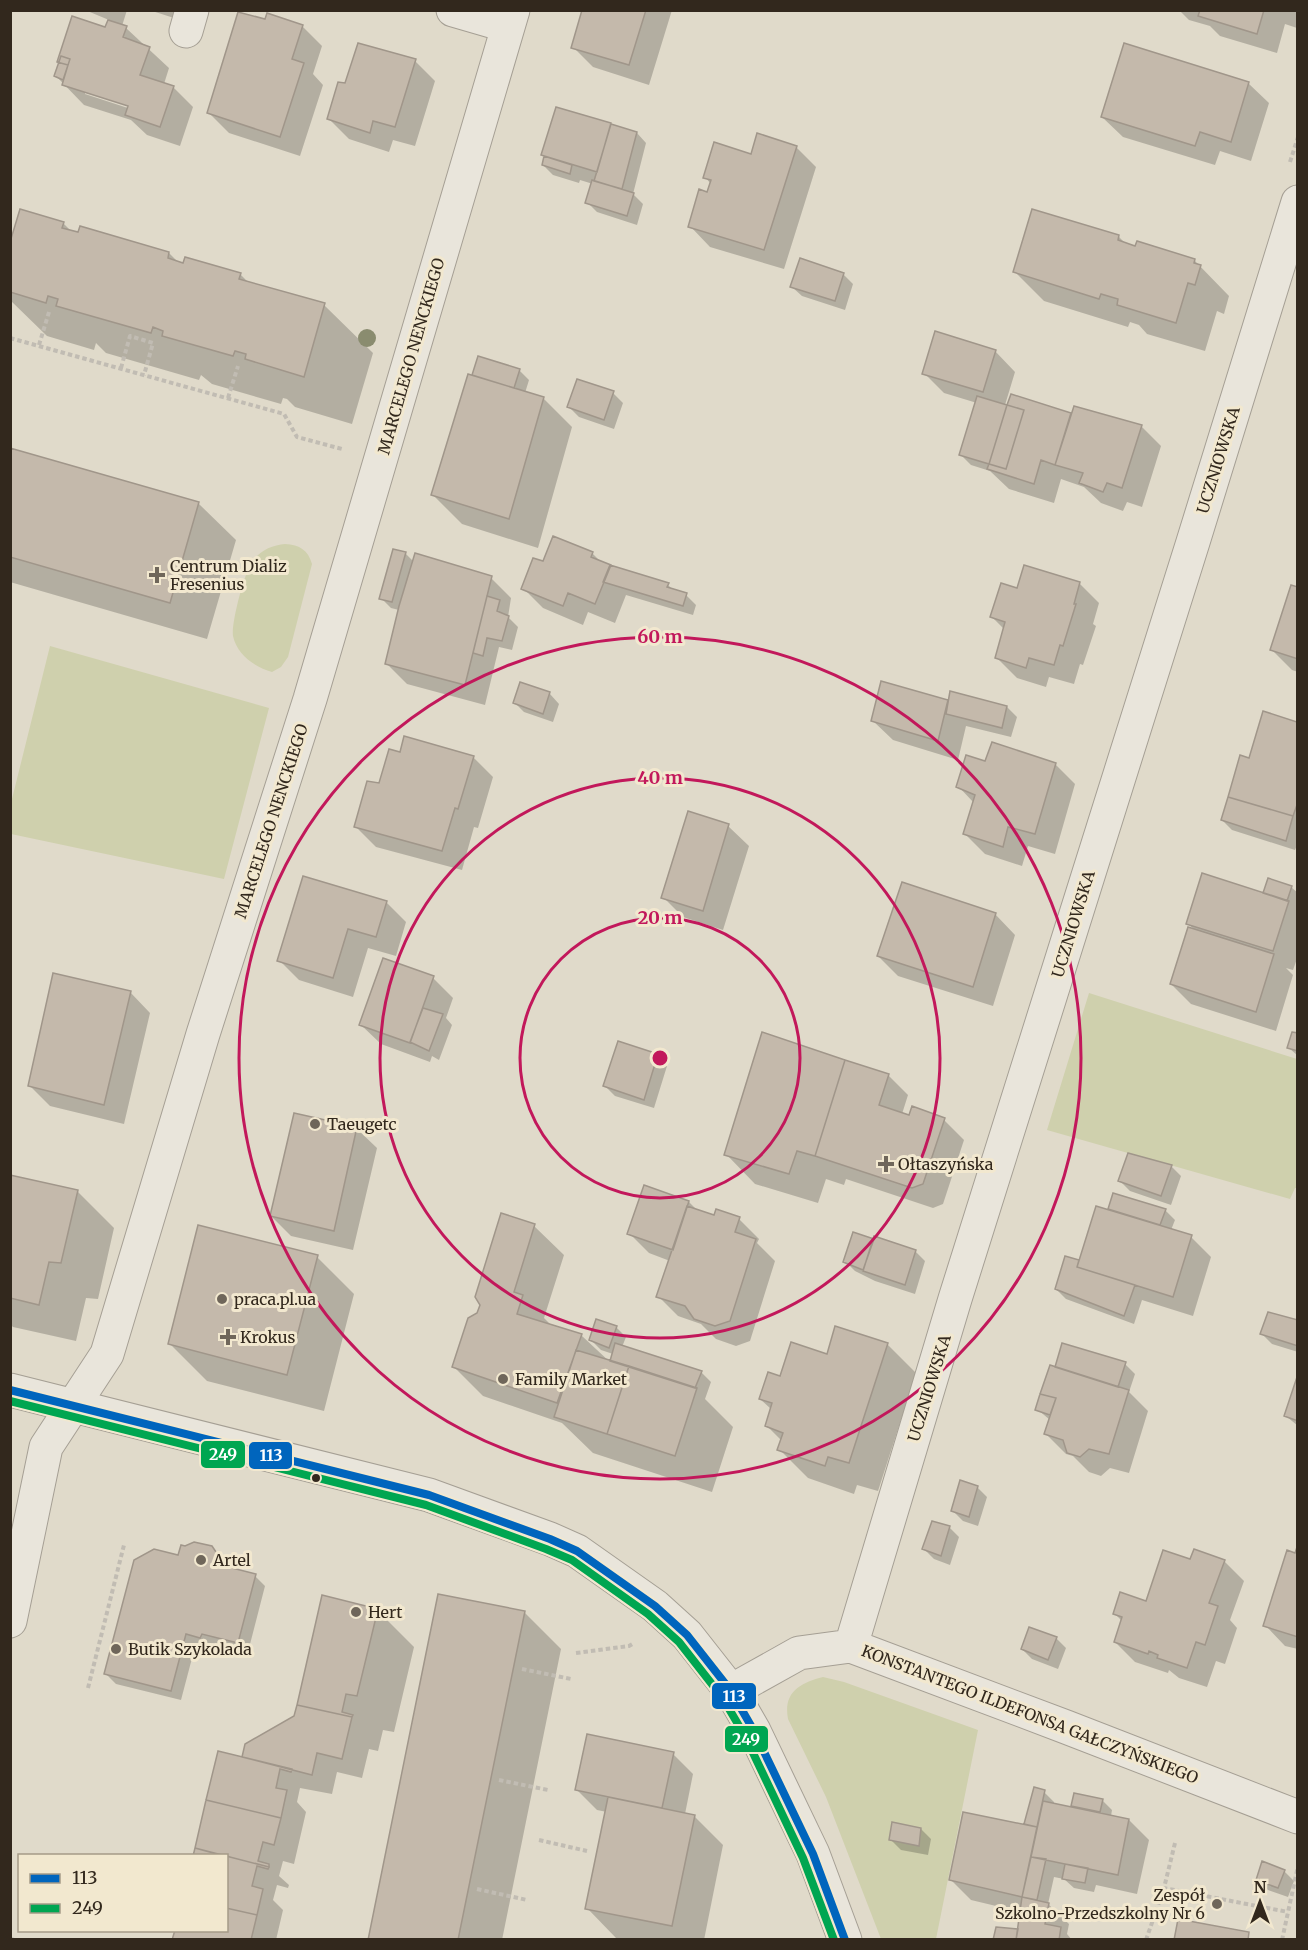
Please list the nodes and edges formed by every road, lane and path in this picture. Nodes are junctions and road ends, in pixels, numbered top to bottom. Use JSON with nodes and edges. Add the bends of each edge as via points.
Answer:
{"nodes":[{"id":1,"x":453,"y":10,"type":"edge"},
{"id":2,"x":511,"y":19,"type":"edge"},
{"id":3,"x":1298,"y":202,"type":"edge"},
{"id":4,"x":49,"y":312,"type":"dead end"},
{"id":5,"x":10,"y":338,"type":"edge"},
{"id":6,"x":39,"y":345,"type":"junction"},
{"id":7,"x":238,"y":366,"type":"dead end"},
{"id":8,"x":121,"y":368,"type":"junction"},
{"id":9,"x":144,"y":375,"type":"junction"},
{"id":10,"x":228,"y":398,"type":"junction"},
{"id":11,"x":337,"y":448,"type":"dead end"},
{"id":12,"x":10,"y":1390,"type":"edge"},
{"id":13,"x":73,"y":1406,"type":"junction"},
{"id":14,"x":124,"y":1545,"type":"dead end"},
{"id":15,"x":10,"y":1621,"type":"edge"},
{"id":16,"x":640,"y":1639,"type":"dead end"},
{"id":17,"x":851,"y":1646,"type":"junction"},
{"id":18,"x":576,"y":1653,"type":"dead end"},
{"id":19,"x":522,"y":1669,"type":"dead end"},
{"id":20,"x":570,"y":1679,"type":"dead end"},
{"id":21,"x":88,"y":1688,"type":"dead end"},
{"id":22,"x":731,"y":1691,"type":"junction"},
{"id":23,"x":499,"y":1780,"type":"dead end"},
{"id":24,"x":548,"y":1790,"type":"dead end"},
{"id":25,"x":1298,"y":1817,"type":"edge"},
{"id":26,"x":538,"y":1840,"type":"dead end"},
{"id":27,"x":1174,"y":1844,"type":"dead end"},
{"id":28,"x":587,"y":1851,"type":"dead end"},
{"id":29,"x":1298,"y":1866,"type":"edge"},
{"id":30,"x":1164,"y":1888,"type":"junction"},
{"id":31,"x":477,"y":1889,"type":"dead end"},
{"id":32,"x":527,"y":1900,"type":"dead end"},
{"id":33,"x":1288,"y":1912,"type":"junction"},
{"id":34,"x":845,"y":1940,"type":"edge"},
{"id":35,"x":1146,"y":1940,"type":"edge"},
{"id":36,"x":1282,"y":1940,"type":"edge"}],
"edges":[{"from":1,"to":2,"type":"street"},
{"from":2,"to":13,"type":"street","name":"MARCELEGO NENCKIEGO","via":[[310,699],[203,1034],[107,1354]]},
{"from":3,"to":17,"type":"street","name":"UCZNIOWSKA","via":[[955,1299]]},
{"from":4,"to":6,"type":"path"},
{"from":5,"to":6,"type":"path"},
{"from":6,"to":8,"type":"path"},
{"from":7,"to":10,"type":"path"},
{"from":8,"to":9,"type":"path"},
{"from":8,"to":9,"type":"path","via":[[130,336],[153,343]]},
{"from":9,"to":10,"type":"path"},
{"from":10,"to":11,"type":"path","via":[[284,414],[297,437]]},
{"from":12,"to":13,"type":"street"},
{"from":13,"to":15,"type":"street","name":"MARCELEGO NENCKIEGO","via":[[46,1447]]},
{"from":13,"to":22,"type":"street","via":[[429,1495],[550,1539],[577,1551],[655,1606],[687,1635]]},
{"from":14,"to":21,"type":"path"},
{"from":16,"to":18,"type":"path","via":[[628,1646]]},
{"from":17,"to":22,"type":"street","name":"KONSTANTEGO ILDEFONSA GAŁCZYŃSKIEGO","via":[[799,1653]]},
{"from":17,"to":25,"type":"street","name":"KONSTANTEGO ILDEFONSA GAŁCZYŃSKIEGO"},
{"from":19,"to":20,"type":"path"},
{"from":22,"to":34,"type":"street","via":[[813,1854]]},
{"from":23,"to":24,"type":"path"},
{"from":26,"to":28,"type":"path"},
{"from":27,"to":30,"type":"path"},
{"from":29,"to":33,"type":"path"},
{"from":30,"to":33,"type":"path"},
{"from":30,"to":35,"type":"path"},
{"from":31,"to":32,"type":"path"},
{"from":33,"to":36,"type":"path"}]}
